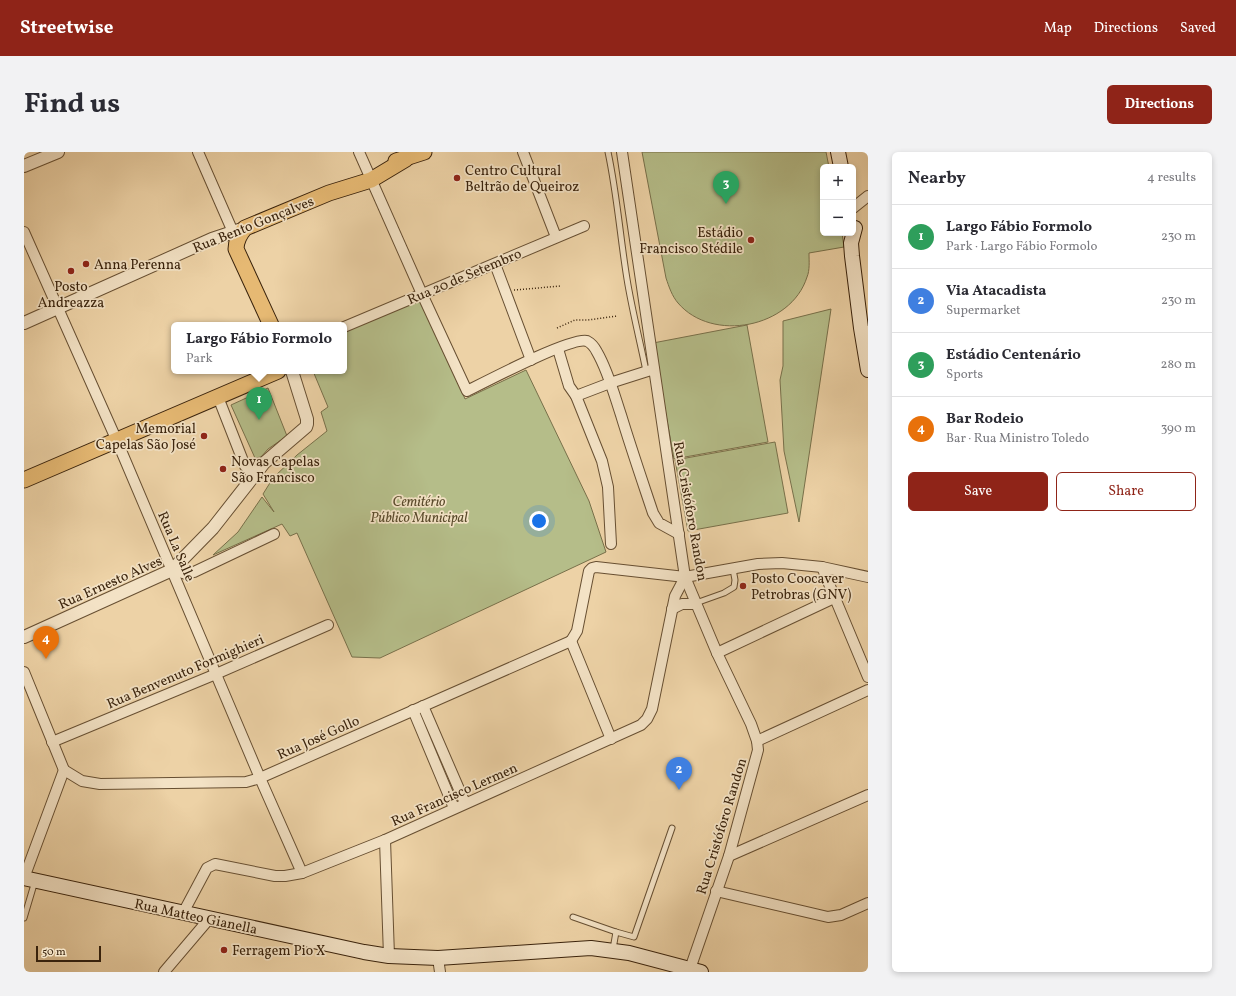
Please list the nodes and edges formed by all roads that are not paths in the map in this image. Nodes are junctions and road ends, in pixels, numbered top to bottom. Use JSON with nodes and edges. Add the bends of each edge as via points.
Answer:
{"nodes":[{"id":1,"x":58,"y":152,"type":"edge"},
{"id":2,"x":198,"y":152,"type":"edge"},
{"id":3,"x":359,"y":152,"type":"edge"},
{"id":4,"x":424,"y":152,"type":"edge"},
{"id":5,"x":522,"y":152,"type":"edge"},
{"id":6,"x":608,"y":152,"type":"edge"},
{"id":7,"x":622,"y":152,"type":"edge"},
{"id":8,"x":838,"y":152,"type":"edge"},
{"id":9,"x":840,"y":164,"type":"edge"},
{"id":10,"x":24,"y":166,"type":"edge"},
{"id":11,"x":369,"y":175,"type":"junction"},
{"id":12,"x":868,"y":196,"type":"edge"},
{"id":13,"x":856,"y":206,"type":"edge"},
{"id":14,"x":584,"y":226,"type":"dead end"},
{"id":15,"x":239,"y":230,"type":"junction"},
{"id":16,"x":24,"y":232,"type":"edge"},
{"id":17,"x":852,"y":236,"type":"edge"},
{"id":18,"x":856,"y":236,"type":"edge"},
{"id":19,"x":556,"y":237,"type":"junction"},
{"id":20,"x":212,"y":239,"type":"junction"},
{"id":21,"x":236,"y":250,"type":"junction"},
{"id":22,"x":495,"y":264,"type":"junction"},
{"id":23,"x":856,"y":288,"type":"junction"},
{"id":24,"x":422,"y":294,"type":"junction"},
{"id":25,"x":58,"y":308,"type":"junction"},
{"id":26,"x":867,"y":311,"type":"edge"},
{"id":27,"x":270,"y":322,"type":"edge"},
{"id":28,"x":24,"y":323,"type":"edge"},
{"id":29,"x":347,"y":326,"type":"edge"},
{"id":30,"x":868,"y":326,"type":"edge"},
{"id":31,"x":558,"y":348,"type":"junction"},
{"id":32,"x":531,"y":360,"type":"junction"},
{"id":33,"x":867,"y":367,"type":"edge"},
{"id":34,"x":650,"y":370,"type":"junction"},
{"id":35,"x":271,"y":374,"type":"edge"},
{"id":36,"x":293,"y":374,"type":"edge"},
{"id":37,"x":610,"y":383,"type":"junction"},
{"id":38,"x":576,"y":396,"type":"junction"},
{"id":39,"x":218,"y":397,"type":"junction"},
{"id":40,"x":117,"y":441,"type":"junction"},
{"id":41,"x":253,"y":475,"type":"junction"},
{"id":42,"x":24,"y":480,"type":"edge"},
{"id":43,"x":274,"y":534,"type":"dead end"},
{"id":44,"x":679,"y":534,"type":"junction"},
{"id":45,"x":611,"y":544,"type":"dead end"},
{"id":46,"x":822,"y":567,"type":"junction"},
{"id":47,"x":733,"y":569,"type":"junction"},
{"id":48,"x":172,"y":570,"type":"junction"},
{"id":49,"x":685,"y":577,"type":"junction"},
{"id":50,"x":868,"y":577,"type":"edge"},
{"id":51,"x":834,"y":598,"type":"junction"},
{"id":52,"x":696,"y":604,"type":"junction"},
{"id":53,"x":672,"y":609,"type":"junction"},
{"id":54,"x":328,"y":624,"type":"dead end"},
{"id":55,"x":24,"y":637,"type":"edge"},
{"id":56,"x":571,"y":640,"type":"junction"},
{"id":57,"x":717,"y":652,"type":"junction"},
{"id":58,"x":24,"y":672,"type":"edge"},
{"id":59,"x":216,"y":674,"type":"junction"},
{"id":60,"x":868,"y":677,"type":"edge"},
{"id":61,"x":868,"y":690,"type":"edge"},
{"id":62,"x":423,"y":706,"type":"junction"},
{"id":63,"x":413,"y":710,"type":"junction"},
{"id":64,"x":611,"y":739,"type":"junction"},
{"id":65,"x":758,"y":741,"type":"junction"},
{"id":66,"x":52,"y":742,"type":"junction"},
{"id":67,"x":64,"y":770,"type":"junction"},
{"id":68,"x":260,"y":778,"type":"junction"},
{"id":69,"x":868,"y":795,"type":"edge"},
{"id":70,"x":465,"y":803,"type":"junction"},
{"id":71,"x":454,"y":808,"type":"junction"},
{"id":72,"x":672,"y":828,"type":"dead end"},
{"id":73,"x":385,"y":840,"type":"junction"},
{"id":74,"x":729,"y":856,"type":"junction"},
{"id":75,"x":302,"y":873,"type":"junction"},
{"id":76,"x":28,"y":879,"type":"edge"},
{"id":77,"x":716,"y":891,"type":"junction"},
{"id":78,"x":868,"y":903,"type":"edge"},
{"id":79,"x":183,"y":913,"type":"junction"},
{"id":80,"x":573,"y":917,"type":"dead end"},
{"id":81,"x":24,"y":918,"type":"edge"},
{"id":82,"x":209,"y":919,"type":"junction"},
{"id":83,"x":616,"y":932,"type":"junction"},
{"id":84,"x":613,"y":950,"type":"junction"},
{"id":85,"x":389,"y":956,"type":"junction"},
{"id":86,"x":438,"y":958,"type":"junction"},
{"id":87,"x":695,"y":971,"type":"edge"},
{"id":88,"x":164,"y":972,"type":"edge"},
{"id":89,"x":440,"y":972,"type":"edge"}],
"edges":[{"from":1,"to":10,"type":"street"},
{"from":2,"to":15,"type":"street"},
{"from":3,"to":11,"type":"street"},
{"from":4,"to":11,"type":"main road","name":"Rua Bento Gonçalves","via":[[386,164]]},
{"from":5,"to":19,"type":"street"},
{"from":6,"to":34,"type":"lane","via":[[615,182],[627,281]]},
{"from":7,"to":34,"type":"street","name":"Rua Cristóforo Randon"},
{"from":8,"to":9,"type":"main road"},
{"from":11,"to":15,"type":"main road","name":"Rua Bento Gonçalves"},
{"from":11,"to":24,"type":"street"},
{"from":12,"to":13,"type":"street"},
{"from":14,"to":19,"type":"street","name":"Rua 20 de Setembro"},
{"from":15,"to":20,"type":"street","name":"Rua Bento Gonçalves"},
{"from":15,"to":21,"type":"main road","via":[[241,232],[236,242]]},
{"from":16,"to":25,"type":"street","name":"Rua La Salle"},
{"from":17,"to":23,"type":"main road"},
{"from":18,"to":26,"type":"main road"},
{"from":19,"to":22,"type":"street","name":"Rua 20 de Setembro"},
{"from":20,"to":21,"type":"street","via":[[224,242]]},
{"from":20,"to":25,"type":"street","name":"Rua Bento Gonçalves"},
{"from":21,"to":27,"type":"main road"},
{"from":22,"to":24,"type":"street","name":"Rua 20 de Setembro"},
{"from":22,"to":32,"type":"street"},
{"from":23,"to":30,"type":"main road"},
{"from":23,"to":33,"type":"main road"},
{"from":24,"to":29,"type":"street","name":"Rua 20 de Setembro"},
{"from":24,"to":32,"type":"street","via":[[467,391]]},
{"from":25,"to":28,"type":"street","name":"Rua Bento Gonçalves"},
{"from":25,"to":40,"type":"street","name":"Rua La Salle"},
{"from":26,"to":30,"type":"main road"},
{"from":30,"to":33,"type":"main road"},
{"from":31,"to":32,"type":"street"},
{"from":31,"to":37,"type":"street","via":[[588,341],[598,353]]},
{"from":31,"to":38,"type":"street","via":[[569,386]]},
{"from":34,"to":37,"type":"street"},
{"from":34,"to":44,"type":"street","name":"Rua Cristóforo Randon"},
{"from":35,"to":39,"type":"main road"},
{"from":36,"to":41,"type":"street","via":[[306,427],[264,462]]},
{"from":37,"to":38,"type":"street"},
{"from":37,"to":44,"type":"street","via":[[653,513],[659,523]]},
{"from":38,"to":45,"type":"street","via":[[602,461],[608,487]]},
{"from":39,"to":40,"type":"main road"},
{"from":39,"to":41,"type":"street","via":[[245,466]]},
{"from":40,"to":42,"type":"main road"},
{"from":40,"to":48,"type":"street","name":"Rua La Salle"},
{"from":41,"to":48,"type":"street","via":[[213,528]]},
{"from":43,"to":48,"type":"street","name":"Rua Ernesto Alves","via":[[194,572],[186,574]]},
{"from":44,"to":49,"type":"street","name":"Rua Cristóforo Randon"},
{"from":46,"to":47,"type":"street","via":[[782,563]]},
{"from":46,"to":50,"type":"street"},
{"from":46,"to":51,"type":"street"},
{"from":47,"to":49,"type":"street"},
{"from":47,"to":52,"type":"lane","via":[[734,587]]},
{"from":48,"to":55,"type":"street","name":"Rua Ernesto Alves"},
{"from":48,"to":59,"type":"street","name":"Rua La Salle"},
{"from":49,"to":52,"type":"street","name":"Rua Cristóforo Randon"},
{"from":49,"to":53,"type":"street","name":"Rua Francisco Lermen","via":[[675,596]]},
{"from":49,"to":56,"type":"street","via":[[592,568],[589,571],[577,631]]},
{"from":51,"to":57,"type":"street"},
{"from":51,"to":60,"type":"street"},
{"from":52,"to":53,"type":"street","via":[[682,604]]},
{"from":52,"to":57,"type":"street","name":"Rua Cristóforo Randon"},
{"from":53,"to":64,"type":"street","name":"Rua Francisco Lermen","via":[[652,709],[641,725]]},
{"from":54,"to":59,"type":"street","name":"Rua Benvenuto Formighieri"},
{"from":56,"to":62,"type":"street","name":"Rua José Gollo"},
{"from":56,"to":64,"type":"street"},
{"from":57,"to":65,"type":"street","name":"Rua Cristóforo Randon"},
{"from":58,"to":66,"type":"street"},
{"from":59,"to":66,"type":"street","name":"Rua Benvenuto Formighieri"},
{"from":59,"to":68,"type":"street","name":"Rua La Salle"},
{"from":61,"to":65,"type":"street"},
{"from":62,"to":63,"type":"street","name":"Rua José Gollo"},
{"from":62,"to":70,"type":"street"},
{"from":63,"to":68,"type":"street","name":"Rua José Gollo"},
{"from":63,"to":71,"type":"street"},
{"from":64,"to":70,"type":"street","name":"Rua Francisco Lermen"},
{"from":65,"to":74,"type":"street","name":"Rua Cristóforo Randon","via":[[758,750]]},
{"from":66,"to":67,"type":"street"},
{"from":67,"to":68,"type":"street","name":"Rua José Gollo","via":[[82,781],[100,784],[229,783]]},
{"from":67,"to":76,"type":"street"},
{"from":68,"to":75,"type":"street","name":"Rua La Salle"},
{"from":69,"to":74,"type":"street"},
{"from":70,"to":71,"type":"street","name":"Rua Francisco Lermen"},
{"from":71,"to":73,"type":"street","name":"Rua Francisco Lermen"},
{"from":72,"to":83,"type":"lane","via":[[634,937]]},
{"from":73,"to":75,"type":"street","name":"Rua Francisco Lermen"},
{"from":73,"to":85,"type":"street"},
{"from":74,"to":77,"type":"street","name":"Rua Cristóforo Randon"},
{"from":75,"to":79,"type":"street","name":"Rua Francisco Lermen","via":[[275,876],[211,865]]},
{"from":76,"to":79,"type":"main road","name":"Rua Matteo Gianella"},
{"from":76,"to":81,"type":"lane"},
{"from":77,"to":78,"type":"street","via":[[828,916],[841,915]]},
{"from":77,"to":87,"type":"street","name":"Rua Cristóforo Randon"},
{"from":79,"to":82,"type":"main road","name":"Rua Matteo Gianella"},
{"from":80,"to":83,"type":"lane"},
{"from":82,"to":85,"type":"main road","name":"Rua Matteo Gianella"},
{"from":82,"to":88,"type":"street"},
{"from":83,"to":84,"type":"lane"},
{"from":84,"to":86,"type":"main road","name":"Rua Matteo Gianella","via":[[569,949]]},
{"from":84,"to":87,"type":"main road","name":"Rua Matteo Gianella"},
{"from":85,"to":86,"type":"main road","name":"Rua Matteo Gianella"},
{"from":86,"to":89,"type":"street"}]}
